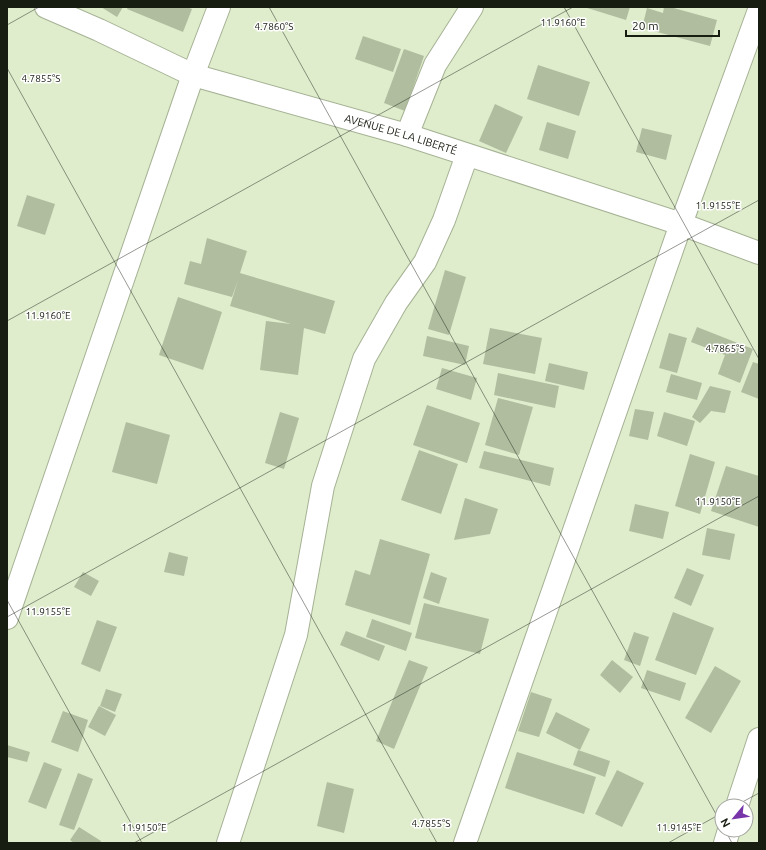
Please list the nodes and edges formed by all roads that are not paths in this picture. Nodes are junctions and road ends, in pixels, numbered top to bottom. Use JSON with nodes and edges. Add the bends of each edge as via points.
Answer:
{"nodes":[{"id":1,"x":46,"y":7,"type":"edge"},
{"id":2,"x":218,"y":7,"type":"edge"},
{"id":3,"x":472,"y":7,"type":"edge"},
{"id":4,"x":759,"y":10,"type":"edge"},
{"id":5,"x":193,"y":75,"type":"junction"},
{"id":6,"x":407,"y":135,"type":"junction"},
{"id":7,"x":467,"y":156,"type":"junction"},
{"id":8,"x":681,"y":224,"type":"junction"},
{"id":9,"x":759,"y":253,"type":"edge"},
{"id":10,"x":7,"y":618,"type":"edge"},
{"id":11,"x":759,"y":739,"type":"edge"},
{"id":12,"x":740,"y":798,"type":"edge"},
{"id":13,"x":228,"y":843,"type":"edge"},
{"id":14,"x":465,"y":843,"type":"edge"}],
"edges":[{"from":1,"to":5,"type":"street","name":"AVENUE DE LA LIBERTÉ"},
{"from":2,"to":5,"type":"street"},
{"from":3,"to":6,"type":"street","via":[[434,66]]},
{"from":4,"to":8,"type":"street"},
{"from":5,"to":6,"type":"street","name":"AVENUE DE LA LIBERTÉ"},
{"from":5,"to":10,"type":"street"},
{"from":6,"to":7,"type":"street","name":"AVENUE DE LA LIBERTÉ"},
{"from":7,"to":8,"type":"street","name":"AVENUE DE LA LIBERTÉ"},
{"from":7,"to":13,"type":"street","via":[[444,220],[425,262],[396,302],[364,360],[323,486],[296,635]]},
{"from":8,"to":9,"type":"street","name":"AVENUE DE LA LIBERTÉ"},
{"from":8,"to":14,"type":"street"},
{"from":11,"to":12,"type":"street"}]}
